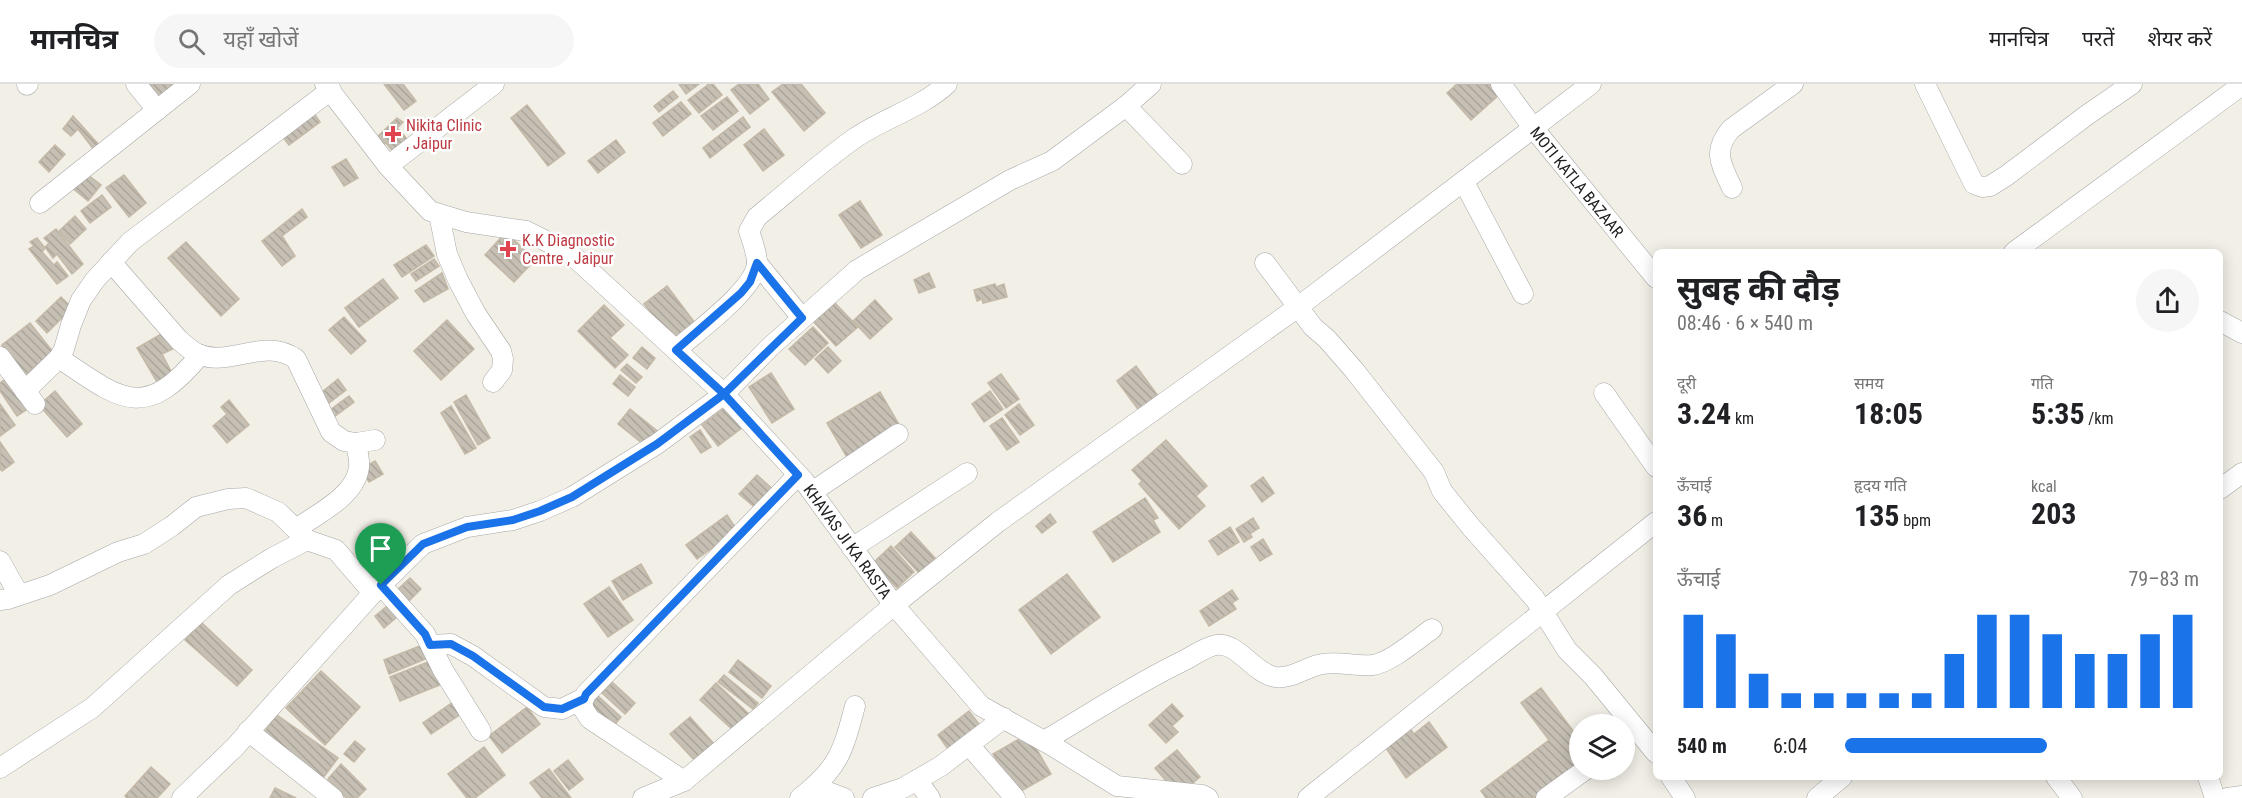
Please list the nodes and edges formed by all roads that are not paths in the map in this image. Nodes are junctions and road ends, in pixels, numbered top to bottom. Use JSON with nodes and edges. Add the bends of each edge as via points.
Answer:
{"nodes":[{"id":1,"x":136,"y":84,"type":"edge"},
{"id":2,"x":190,"y":84,"type":"edge"},
{"id":3,"x":494,"y":84,"type":"edge"},
{"id":4,"x":947,"y":84,"type":"edge"},
{"id":5,"x":1151,"y":84,"type":"edge"},
{"id":6,"x":1501,"y":84,"type":"edge"},
{"id":7,"x":1592,"y":84,"type":"edge"},
{"id":8,"x":1793,"y":84,"type":"edge"},
{"id":9,"x":1925,"y":84,"type":"edge"},
{"id":10,"x":2132,"y":84,"type":"edge"},
{"id":11,"x":2242,"y":84,"type":"edge"},
{"id":12,"x":328,"y":87,"type":"edge"},
{"id":13,"x":1126,"y":106,"type":"junction"},
{"id":14,"x":157,"y":110,"type":"junction"},
{"id":15,"x":1534,"y":129,"type":"junction"},
{"id":16,"x":1182,"y":164,"type":"dead end"},
{"id":17,"x":388,"y":166,"type":"junction"},
{"id":18,"x":1464,"y":182,"type":"junction"},
{"id":19,"x":1732,"y":188,"type":"dead end"},
{"id":20,"x":40,"y":203,"type":"dead end"},
{"id":21,"x":439,"y":214,"type":"junction"},
{"id":22,"x":2018,"y":249,"type":"edge"},
{"id":23,"x":111,"y":262,"type":"junction"},
{"id":24,"x":757,"y":263,"type":"junction"},
{"id":25,"x":1265,"y":263,"type":"dead end"},
{"id":26,"x":1653,"y":274,"type":"edge"},
{"id":27,"x":1523,"y":294,"type":"dead end"},
{"id":28,"x":1298,"y":306,"type":"junction"},
{"id":29,"x":802,"y":318,"type":"junction"},
{"id":30,"x":2223,"y":323,"type":"edge"},
{"id":31,"x":2242,"y":333,"type":"edge"},
{"id":32,"x":676,"y":350,"type":"junction"},
{"id":33,"x":200,"y":355,"type":"junction"},
{"id":34,"x":0,"y":357,"type":"edge"},
{"id":35,"x":59,"y":358,"type":"junction"},
{"id":36,"x":493,"y":382,"type":"dead end"},
{"id":37,"x":1604,"y":393,"type":"dead end"},
{"id":38,"x":724,"y":394,"type":"junction"},
{"id":39,"x":898,"y":434,"type":"dead end"},
{"id":40,"x":1653,"y":463,"type":"edge"},
{"id":41,"x":967,"y":473,"type":"dead end"},
{"id":42,"x":2242,"y":473,"type":"edge"},
{"id":43,"x":798,"y":475,"type":"junction"},
{"id":44,"x":2223,"y":487,"type":"edge"},
{"id":45,"x":812,"y":492,"type":"junction"},
{"id":46,"x":1653,"y":524,"type":"edge"},
{"id":47,"x":301,"y":535,"type":"junction"},
{"id":48,"x":852,"y":548,"type":"junction"},
{"id":49,"x":0,"y":561,"type":"edge"},
{"id":50,"x":377,"y":589,"type":"junction"},
{"id":51,"x":19,"y":595,"type":"junction"},
{"id":52,"x":0,"y":600,"type":"edge"},
{"id":53,"x":894,"y":605,"type":"junction"},
{"id":54,"x":1543,"y":612,"type":"junction"},
{"id":55,"x":1432,"y":629,"type":"dead end"},
{"id":56,"x":430,"y":645,"type":"junction"},
{"id":57,"x":584,"y":699,"type":"junction"},
{"id":58,"x":855,"y":706,"type":"dead end"},
{"id":59,"x":1617,"y":714,"type":"edge"},
{"id":60,"x":1004,"y":718,"type":"junction"},
{"id":61,"x":248,"y":731,"type":"junction"},
{"id":62,"x":481,"y":731,"type":"dead end"},
{"id":63,"x":1635,"y":740,"type":"edge"},
{"id":64,"x":1044,"y":741,"type":"junction"},
{"id":65,"x":969,"y":745,"type":"junction"},
{"id":66,"x":1653,"y":751,"type":"edge"},
{"id":67,"x":0,"y":768,"type":"edge"},
{"id":68,"x":917,"y":780,"type":"junction"},
{"id":69,"x":1572,"y":780,"type":"edge"},
{"id":70,"x":1673,"y":780,"type":"edge"},
{"id":71,"x":1838,"y":780,"type":"edge"},
{"id":72,"x":2058,"y":780,"type":"edge"},
{"id":73,"x":2209,"y":780,"type":"edge"},
{"id":74,"x":684,"y":781,"type":"junction"},
{"id":75,"x":807,"y":792,"type":"edge"},
{"id":76,"x":2242,"y":796,"type":"edge"},
{"id":77,"x":182,"y":798,"type":"edge"},
{"id":78,"x":333,"y":798,"type":"edge"},
{"id":79,"x":643,"y":798,"type":"edge"},
{"id":80,"x":844,"y":798,"type":"edge"},
{"id":81,"x":873,"y":798,"type":"edge"},
{"id":82,"x":930,"y":798,"type":"edge"},
{"id":83,"x":1015,"y":798,"type":"edge"},
{"id":84,"x":1208,"y":798,"type":"edge"},
{"id":85,"x":1308,"y":798,"type":"edge"},
{"id":86,"x":1546,"y":798,"type":"edge"},
{"id":87,"x":1685,"y":798,"type":"edge"},
{"id":88,"x":1816,"y":798,"type":"edge"},
{"id":89,"x":2072,"y":798,"type":"edge"},
{"id":90,"x":2215,"y":798,"type":"edge"},
{"id":91,"x":2227,"y":798,"type":"edge"}],
"edges":[{"from":1,"to":14,"type":"street"},
{"from":2,"to":14,"type":"street"},
{"from":3,"to":17,"type":"street"},
{"from":4,"to":24,"type":"street","via":[[855,138],[757,217],[749,231]]},
{"from":5,"to":13,"type":"street"},
{"from":6,"to":15,"type":"street","name":"MOTI KATLA BAZAAR"},
{"from":7,"to":15,"type":"street"},
{"from":8,"to":19,"type":"street","via":[[1724,137],[1720,160]]},
{"from":9,"to":10,"type":"street","via":[[1974,184],[1982,188],[2006,176]]},
{"from":11,"to":22,"type":"street"},
{"from":12,"to":17,"type":"street","name":"KHAVAS JI KA RASTA"},
{"from":12,"to":23,"type":"street","via":[[130,242]]},
{"from":13,"to":16,"type":"street"},
{"from":13,"to":29,"type":"street","via":[[1052,161],[1010,180],[856,270]]},
{"from":14,"to":20,"type":"street"},
{"from":15,"to":18,"type":"street"},
{"from":15,"to":26,"type":"street","name":"MOTI KATLA BAZAAR"},
{"from":17,"to":21,"type":"street","name":"KHAVAS JI KA RASTA","via":[[430,212]]},
{"from":18,"to":27,"type":"street"},
{"from":18,"to":28,"type":"street"},
{"from":21,"to":32,"type":"street","name":"KHAVAS JI KA RASTA","via":[[526,231],[570,254]]},
{"from":21,"to":36,"type":"street","via":[[447,254],[458,280],[501,351],[502,370]]},
{"from":23,"to":33,"type":"street","via":[[179,340]]},
{"from":23,"to":35,"type":"street","via":[[81,300]]},
{"from":24,"to":29,"type":"street"},
{"from":24,"to":32,"type":"street","via":[[741,293]]},
{"from":25,"to":28,"type":"street"},
{"from":28,"to":53,"type":"street","via":[[998,522]]},
{"from":28,"to":54,"type":"street","via":[[1354,370],[1434,472],[1442,491]]},
{"from":29,"to":38,"type":"street"},
{"from":30,"to":31,"type":"street"},
{"from":32,"to":38,"type":"street","name":"KHAVAS JI KA RASTA"},
{"from":33,"to":35,"type":"street","via":[[170,385],[136,399],[118,396]]},
{"from":33,"to":47,"type":"street","via":[[225,357],[277,349],[288,352],[296,359],[331,432],[344,441],[366,442],[351,487]]},
{"from":34,"to":35,"type":"street","via":[[30,398]]},
{"from":37,"to":40,"type":"street"},
{"from":38,"to":43,"type":"street","name":"KHAVAS JI KA RASTA"},
{"from":38,"to":50,"type":"street","via":[[657,444],[572,497],[513,520],[467,527],[423,544]]},
{"from":39,"to":45,"type":"street"},
{"from":41,"to":48,"type":"street"},
{"from":42,"to":44,"type":"street"},
{"from":43,"to":45,"type":"street","name":"KHAVAS JI KA RASTA"},
{"from":43,"to":57,"type":"street"},
{"from":45,"to":48,"type":"street","name":"KHAVAS JI KA RASTA"},
{"from":46,"to":54,"type":"street"},
{"from":47,"to":50,"type":"street","via":[[336,550]]},
{"from":47,"to":51,"type":"street","via":[[278,512],[246,498],[228,500],[196,507],[144,544]]},
{"from":47,"to":67,"type":"street","via":[[229,585],[92,708]]},
{"from":48,"to":53,"type":"street","name":"KHAVAS JI KA RASTA"},
{"from":49,"to":51,"type":"street"},
{"from":50,"to":56,"type":"street","via":[[425,634]]},
{"from":50,"to":61,"type":"street"},
{"from":51,"to":52,"type":"street"},
{"from":53,"to":60,"type":"street","name":"KHAVAS JI KA RASTA","via":[[981,706]]},
{"from":53,"to":74,"type":"street"},
{"from":54,"to":59,"type":"street","via":[[1567,650],[1593,676]]},
{"from":54,"to":85,"type":"street"},
{"from":55,"to":64,"type":"street","via":[[1387,660],[1372,665],[1321,664],[1275,678],[1233,649],[1215,645],[1166,669]]},
{"from":56,"to":57,"type":"street","via":[[451,644],[544,707],[562,709]]},
{"from":56,"to":62,"type":"street"},
{"from":57,"to":74,"type":"street","via":[[584,711],[590,719]]},
{"from":58,"to":75,"type":"street","via":[[835,765]]},
{"from":60,"to":64,"type":"street","name":"KHAVAS JI KA RASTA"},
{"from":60,"to":65,"type":"street"},
{"from":61,"to":77,"type":"street"},
{"from":61,"to":78,"type":"street"},
{"from":63,"to":66,"type":"street"},
{"from":64,"to":84,"type":"street","name":"KHAVAS JI KA RASTA","via":[[1117,786]]},
{"from":65,"to":68,"type":"street"},
{"from":65,"to":83,"type":"street"},
{"from":68,"to":81,"type":"street"},
{"from":68,"to":82,"type":"street"},
{"from":69,"to":86,"type":"street"},
{"from":70,"to":87,"type":"street"},
{"from":71,"to":88,"type":"street"},
{"from":72,"to":89,"type":"street"},
{"from":73,"to":90,"type":"street"},
{"from":74,"to":79,"type":"street"},
{"from":75,"to":80,"type":"street"},
{"from":76,"to":91,"type":"street"}]}
